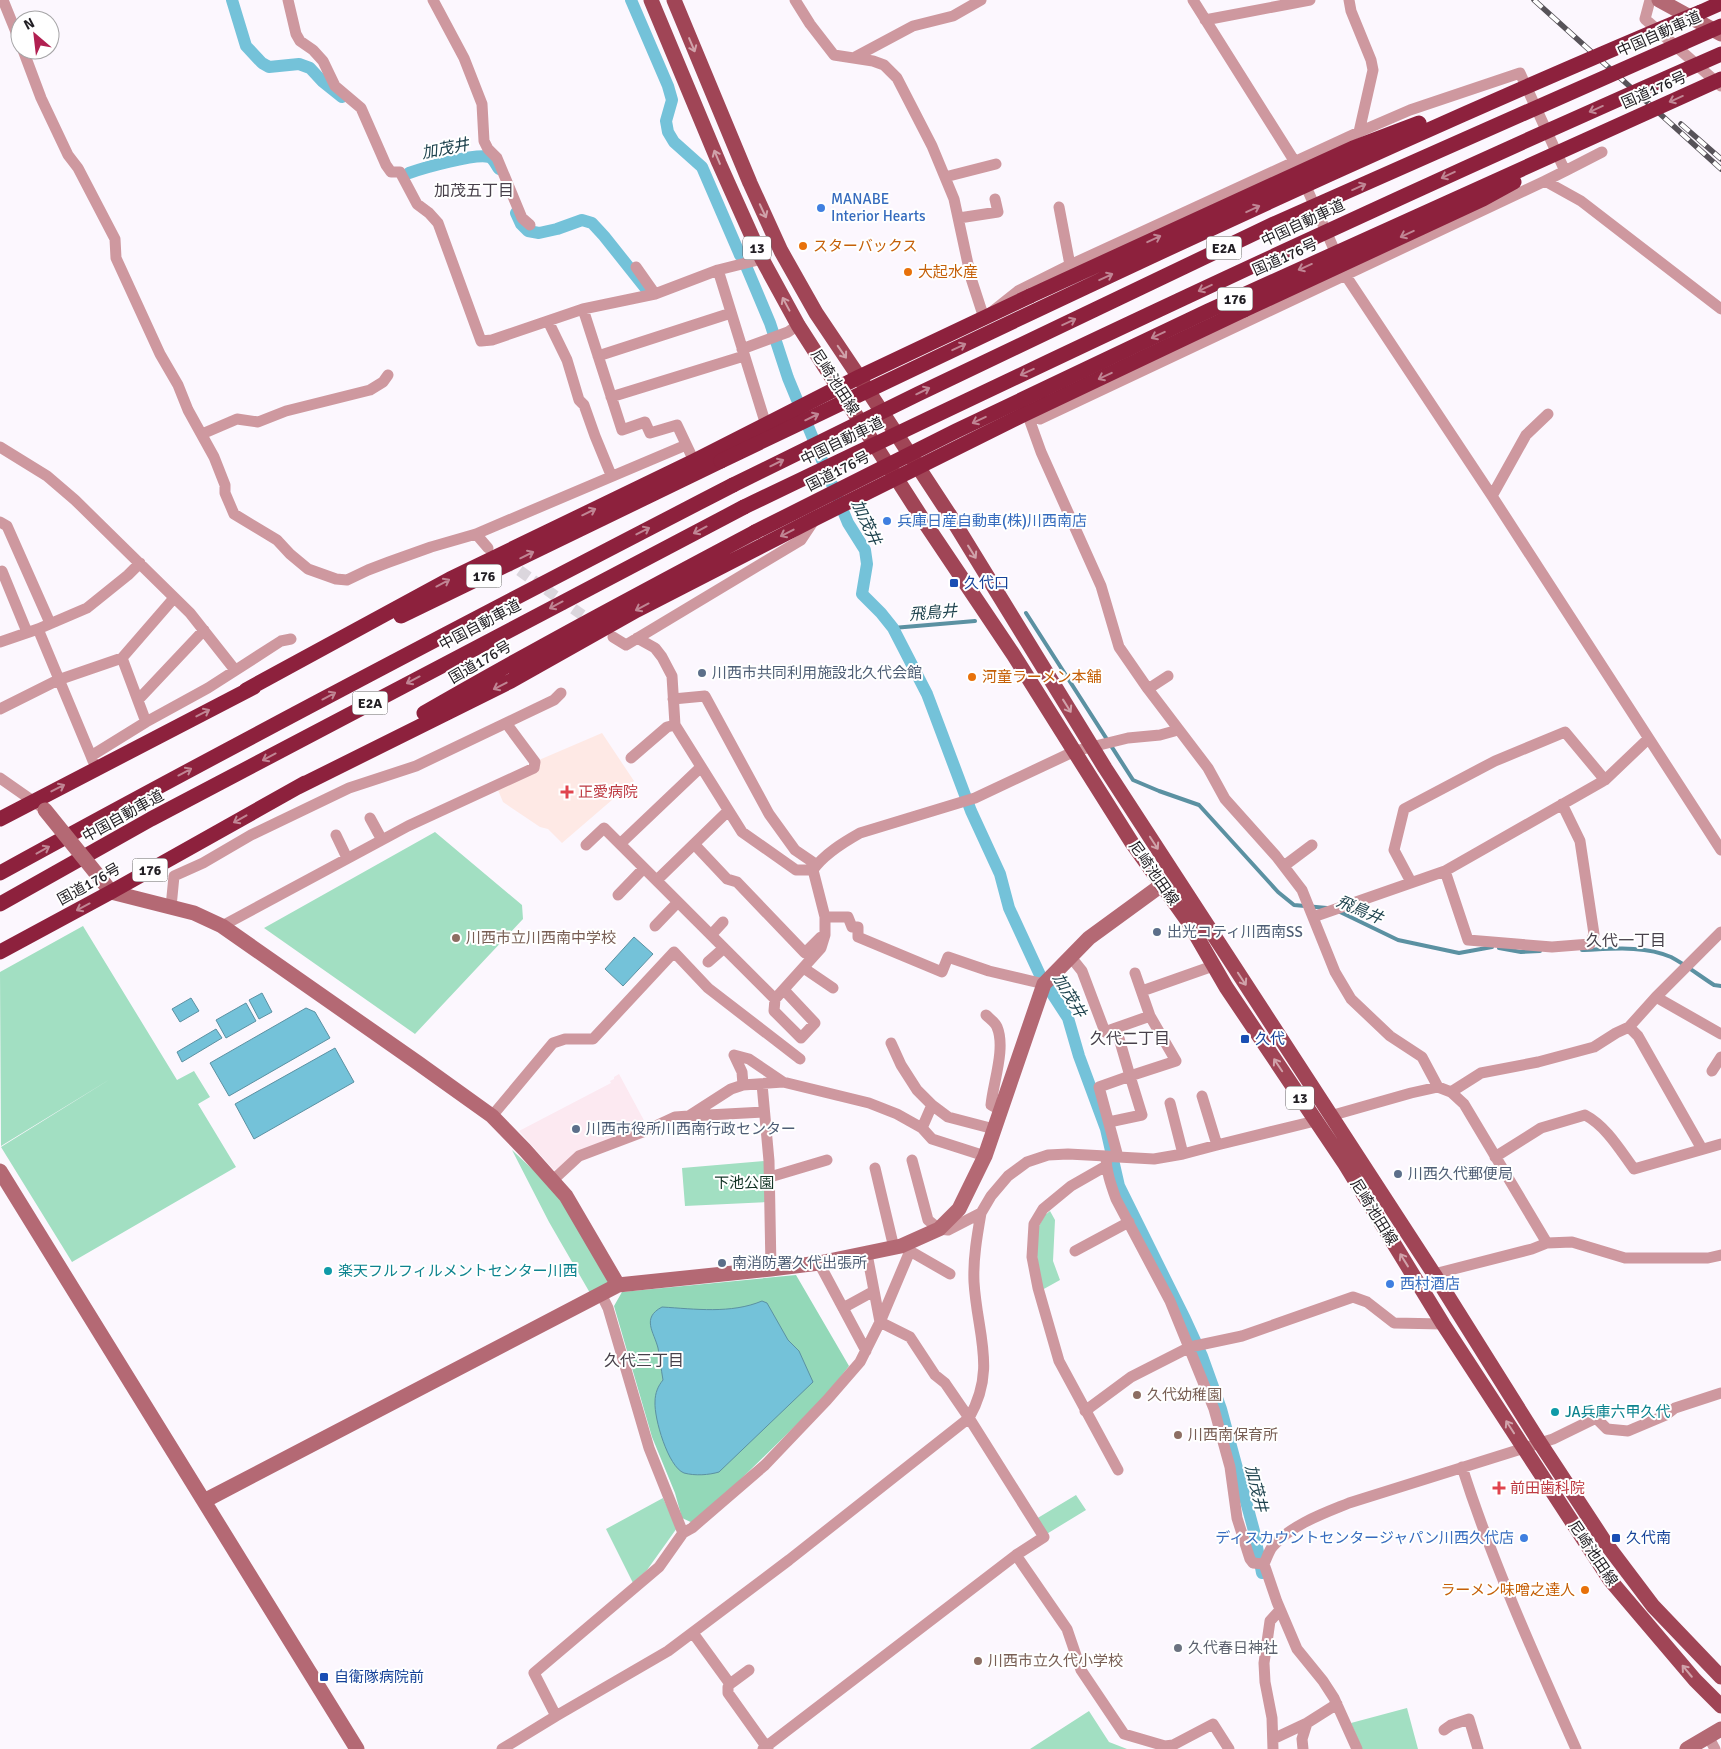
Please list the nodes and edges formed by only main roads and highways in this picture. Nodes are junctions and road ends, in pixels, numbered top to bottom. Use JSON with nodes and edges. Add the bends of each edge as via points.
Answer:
{"nodes":[{"id":1,"x":651,"y":0,"type":"edge"},
{"id":2,"x":674,"y":0,"type":"edge"},
{"id":3,"x":1721,"y":3,"type":"edge"},
{"id":4,"x":1721,"y":26,"type":"edge"},
{"id":5,"x":1721,"y":54,"type":"edge"},
{"id":6,"x":1554,"y":73,"type":"junction"},
{"id":7,"x":1721,"y":79,"type":"edge"},
{"id":8,"x":1623,"y":123,"type":"junction"},
{"id":9,"x":859,"y":377,"type":"junction"},
{"id":10,"x":839,"y":388,"type":"junction"},
{"id":11,"x":918,"y":467,"type":"junction"},
{"id":12,"x":897,"y":478,"type":"junction"},
{"id":13,"x":246,"y":690,"type":"junction"},
{"id":14,"x":298,"y":787,"type":"junction"},
{"id":15,"x":0,"y":819,"type":"edge"},
{"id":16,"x":0,"y":873,"type":"edge"},
{"id":17,"x":0,"y":904,"type":"edge"},
{"id":18,"x":0,"y":952,"type":"edge"},
{"id":19,"x":1721,"y":1677,"type":"edge"},
{"id":20,"x":1721,"y":1706,"type":"edge"}],
"edges":[{"from":10,"to":1,"type":"main road","name":"尼崎池田線","number":"13","one_way":true,"via":[[798,325],[762,260]]},
{"from":2,"to":9,"type":"main road","name":"尼崎池田線","number":"13","one_way":true,"via":[[750,184],[781,250],[816,313]]},
{"from":3,"to":6,"type":"highway","number":"176","bridge":true},
{"from":16,"to":4,"type":"highway","name":"中国自動車道","number":"E2A","one_way":true,"bridge":true,"via":[[490,610],[733,485],[1269,227]]},
{"from":5,"to":17,"type":"highway","name":"中国自動車道","number":"E2A","one_way":true,"bridge":true,"via":[[1352,219],[744,507],[160,815]]},
{"from":9,"to":6,"type":"highway","one_way":true,"bridge":true,"via":[[1353,148]]},
{"from":13,"to":6,"type":"highway","number":"176","one_way":true,"bridge":true,"via":[[1167,248]]},
{"from":7,"to":8,"type":"highway","name":"国道176号","number":"176","one_way":true,"bridge":true},
{"from":8,"to":11,"type":"highway","one_way":true,"bridge":true,"via":[[1483,199],[1027,412]]},
{"from":8,"to":14,"type":"highway","name":"国道176号","number":"176","one_way":true,"bridge":true,"via":[[1208,311],[956,431],[755,532],[491,675]]},
{"from":9,"to":10,"type":"highway"},
{"from":9,"to":11,"type":"main road","name":"尼崎池田線","number":"13"},
{"from":10,"to":12,"type":"main road","name":"尼崎池田線","number":"13"},
{"from":13,"to":10,"type":"highway","one_way":true,"via":[[450,579]]},
{"from":11,"to":12,"type":"highway"},
{"from":11,"to":19,"type":"main road","name":"尼崎池田線","number":"13","one_way":true,"via":[[1092,748],[1607,1545],[1653,1606]]},
{"from":12,"to":14,"type":"highway","one_way":true,"via":[[637,610],[510,681]]},
{"from":20,"to":12,"type":"main road","name":"尼崎池田線","number":"13","one_way":true,"via":[[1610,1580],[1345,1164],[1213,966],[1163,884],[1132,843]]},
{"from":15,"to":13,"type":"highway","number":"176","one_way":true,"via":[[40,805],[94,762]]},
{"from":14,"to":18,"type":"highway","name":"国道176号","number":"176","one_way":true}]}
